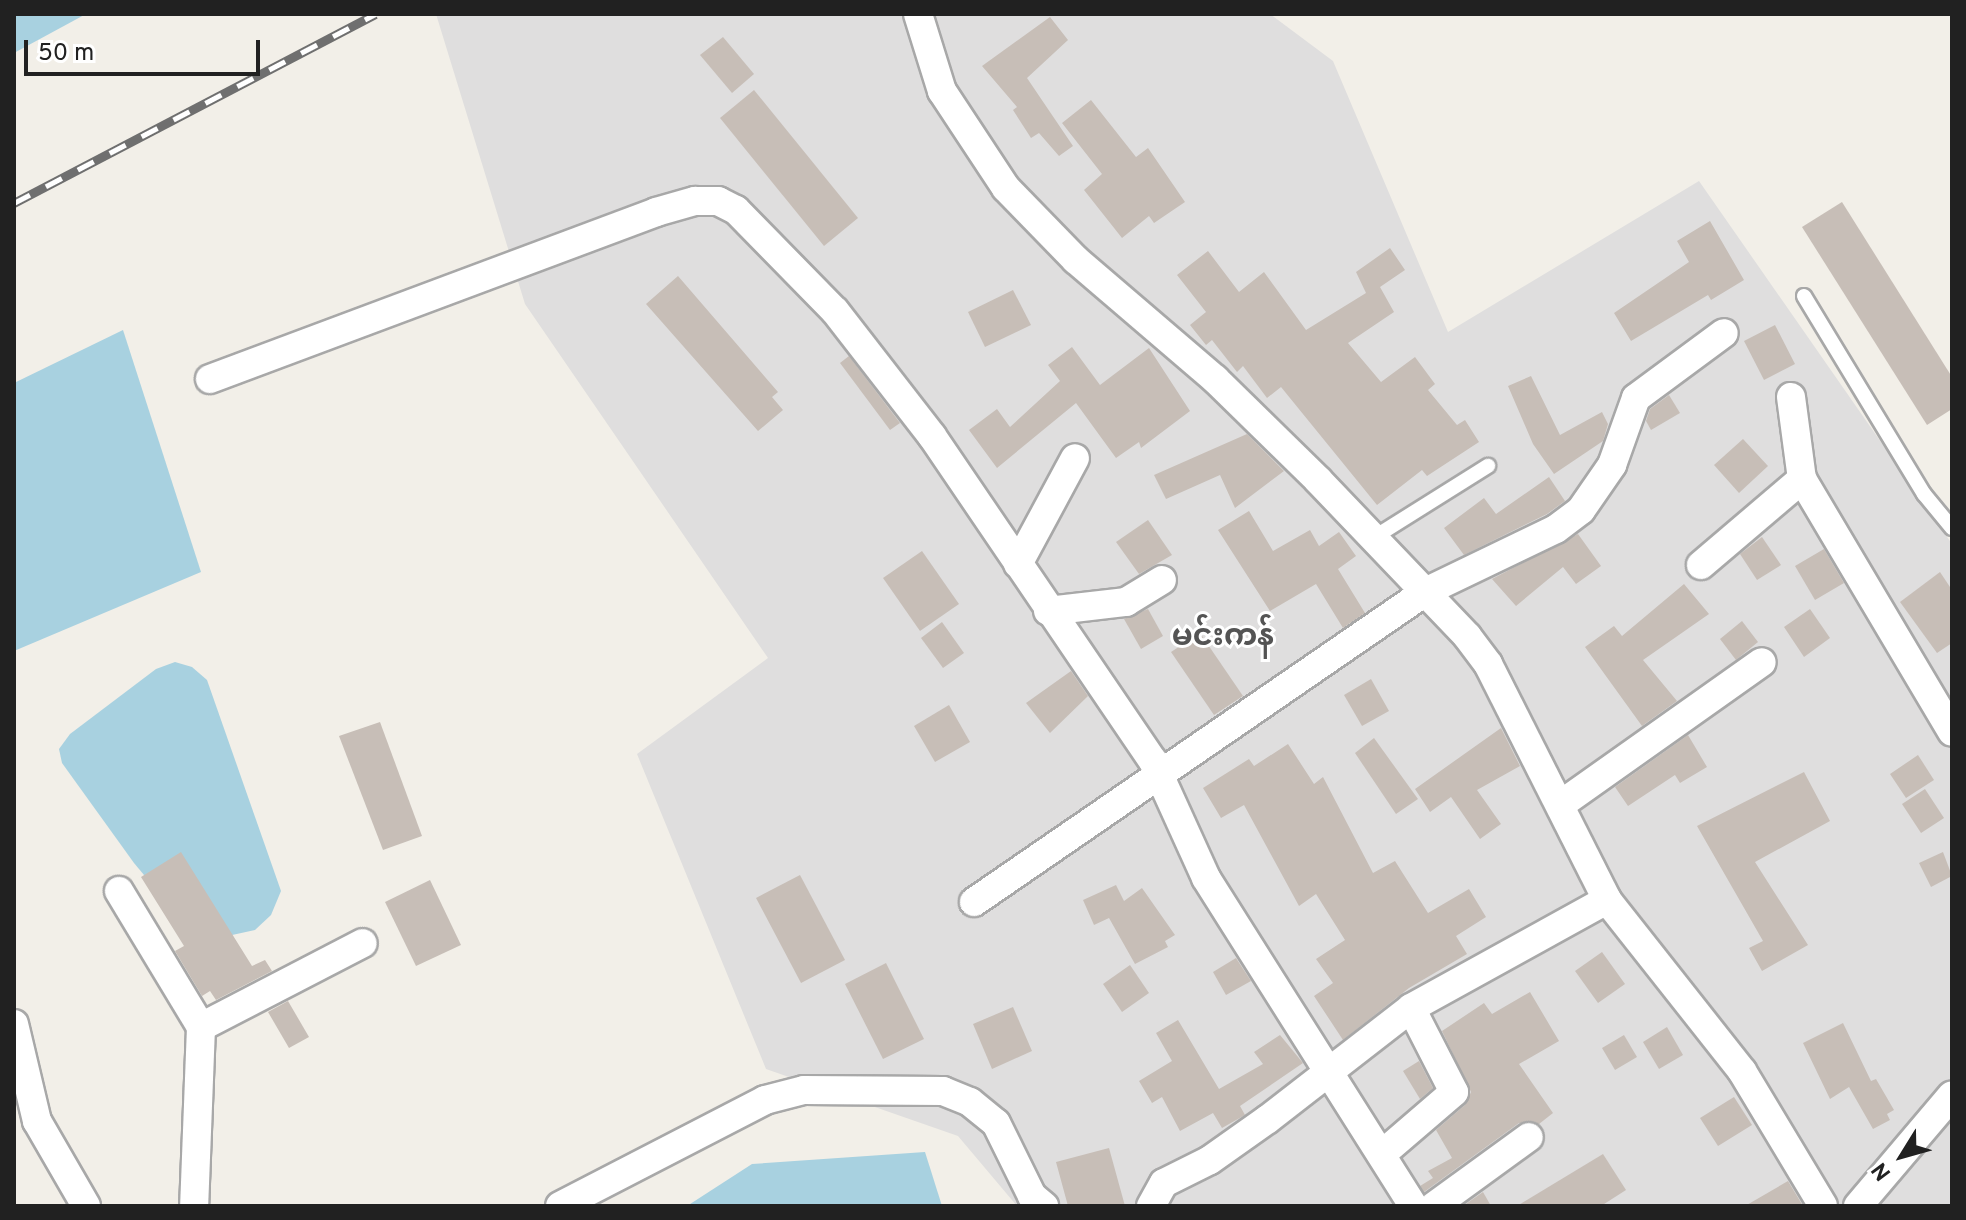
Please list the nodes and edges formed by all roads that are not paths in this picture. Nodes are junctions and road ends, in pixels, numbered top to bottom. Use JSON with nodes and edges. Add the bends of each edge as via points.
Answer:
{"nodes":[{"id":1,"x":918,"y":14,"type":"edge"},
{"id":2,"x":1804,"y":296,"type":"dead end"},
{"id":3,"x":1724,"y":333,"type":"dead end"},
{"id":4,"x":210,"y":379,"type":"dead end"},
{"id":5,"x":1791,"y":397,"type":"dead end"},
{"id":6,"x":1075,"y":458,"type":"dead end"},
{"id":7,"x":1488,"y":466,"type":"dead end"},
{"id":8,"x":1802,"y":479,"type":"junction"},
{"id":9,"x":1952,"y":528,"type":"edge"},
{"id":10,"x":1373,"y":538,"type":"junction"},
{"id":11,"x":1018,"y":564,"type":"junction"},
{"id":12,"x":1701,"y":565,"type":"dead end"},
{"id":13,"x":1162,"y":580,"type":"dead end"},
{"id":14,"x":1425,"y":592,"type":"junction"},
{"id":15,"x":1048,"y":611,"type":"junction"},
{"id":16,"x":1762,"y":662,"type":"dead end"},
{"id":17,"x":1952,"y":732,"type":"edge"},
{"id":18,"x":1158,"y":773,"type":"junction"},
{"id":19,"x":1560,"y":805,"type":"junction"},
{"id":20,"x":119,"y":891,"type":"dead end"},
{"id":21,"x":1607,"y":900,"type":"junction"},
{"id":22,"x":974,"y":902,"type":"dead end"},
{"id":23,"x":363,"y":943,"type":"dead end"},
{"id":24,"x":1411,"y":1008,"type":"junction"},
{"id":25,"x":14,"y":1024,"type":"edge"},
{"id":26,"x":201,"y":1027,"type":"junction"},
{"id":27,"x":1330,"y":1070,"type":"junction"},
{"id":28,"x":1952,"y":1095,"type":"edge"},
{"id":29,"x":1529,"y":1137,"type":"dead end"},
{"id":30,"x":1382,"y":1154,"type":"junction"},
{"id":31,"x":86,"y":1206,"type":"edge"},
{"id":32,"x":194,"y":1206,"type":"edge"},
{"id":33,"x":560,"y":1206,"type":"edge"},
{"id":34,"x":1044,"y":1206,"type":"edge"},
{"id":35,"x":1151,"y":1206,"type":"edge"},
{"id":36,"x":1413,"y":1206,"type":"edge"},
{"id":37,"x":1434,"y":1206,"type":"edge"},
{"id":38,"x":1823,"y":1206,"type":"edge"},
{"id":39,"x":1858,"y":1206,"type":"edge"}],
"edges":[{"from":1,"to":10,"type":"street","via":[[942,91],[1006,188],[1076,260],[1215,379]]},
{"from":2,"to":9,"type":"lane","via":[[1924,494]]},
{"from":3,"to":14,"type":"street","via":[[1636,398],[1612,465],[1581,510],[1556,529]]},
{"from":4,"to":11,"type":"street","via":[[656,212],[695,201],[718,201],[778,249],[835,311],[932,436]]},
{"from":5,"to":8,"type":"street"},
{"from":6,"to":11,"type":"street"},
{"from":7,"to":10,"type":"lane"},
{"from":8,"to":12,"type":"street"},
{"from":8,"to":17,"type":"street"},
{"from":10,"to":14,"type":"street"},
{"from":11,"to":15,"type":"street"},
{"from":13,"to":15,"type":"street","via":[[1126,602]]},
{"from":14,"to":18,"type":"street"},
{"from":14,"to":19,"type":"street","via":[[1488,664]]},
{"from":15,"to":18,"type":"street"},
{"from":16,"to":19,"type":"street"},
{"from":18,"to":22,"type":"street"},
{"from":18,"to":27,"type":"street","via":[[1206,878]]},
{"from":19,"to":21,"type":"street"},
{"from":20,"to":26,"type":"street"},
{"from":21,"to":24,"type":"street"},
{"from":21,"to":38,"type":"street","via":[[1742,1071]]},
{"from":23,"to":26,"type":"street"},
{"from":24,"to":27,"type":"street"},
{"from":24,"to":30,"type":"street","via":[[1454,1092]]},
{"from":25,"to":31,"type":"street","via":[[37,1121]]},
{"from":26,"to":32,"type":"street"},
{"from":27,"to":30,"type":"street"},
{"from":27,"to":35,"type":"street","via":[[1210,1160],[1164,1183]]},
{"from":28,"to":39,"type":"street"},
{"from":29,"to":37,"type":"street"},
{"from":30,"to":36,"type":"street"},
{"from":33,"to":34,"type":"street","via":[[765,1100],[804,1090],[943,1091],[970,1102],[996,1123],[1032,1196]]}]}
